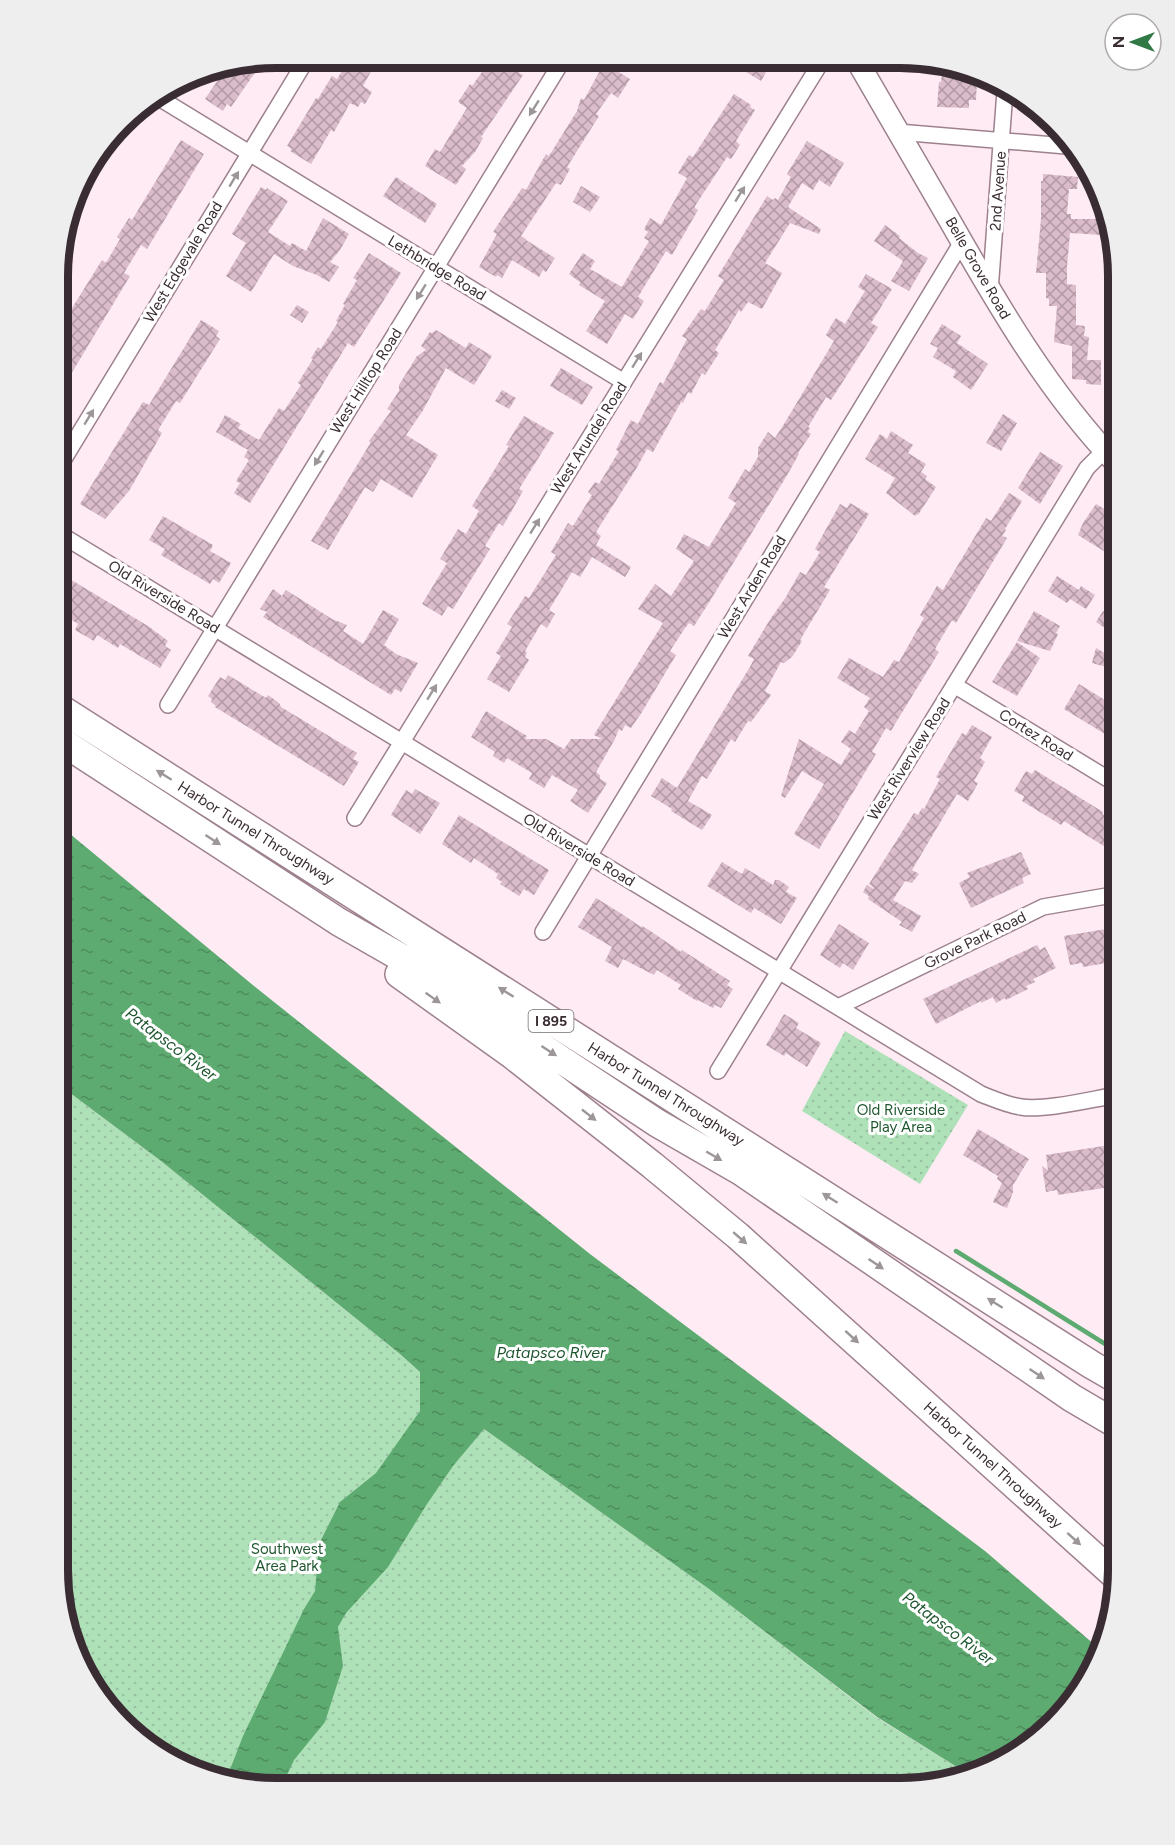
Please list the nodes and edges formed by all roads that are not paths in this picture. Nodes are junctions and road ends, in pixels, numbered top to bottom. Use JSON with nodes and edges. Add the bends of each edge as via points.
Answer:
{"nodes":[{"id":1,"x":301,"y":68,"type":"edge"},
{"id":2,"x":558,"y":68,"type":"edge"},
{"id":3,"x":817,"y":68,"type":"edge"},
{"id":4,"x":861,"y":68,"type":"edge"},
{"id":5,"x":1005,"y":95,"type":"edge"},
{"id":6,"x":163,"y":101,"type":"edge"},
{"id":7,"x":898,"y":132,"type":"junction"},
{"id":8,"x":1002,"y":140,"type":"junction"},
{"id":9,"x":1062,"y":146,"type":"edge"},
{"id":10,"x":249,"y":154,"type":"junction"},
{"id":11,"x":962,"y":242,"type":"junction"},
{"id":12,"x":436,"y":267,"type":"junction"},
{"id":13,"x":990,"y":291,"type":"junction"},
{"id":14,"x":624,"y":382,"type":"junction"},
{"id":15,"x":68,"y":451,"type":"edge"},
{"id":16,"x":1108,"y":451,"type":"edge"},
{"id":17,"x":1108,"y":458,"type":"edge"},
{"id":18,"x":68,"y":539,"type":"edge"},
{"id":19,"x":215,"y":628,"type":"junction"},
{"id":20,"x":954,"y":685,"type":"junction"},
{"id":21,"x":168,"y":705,"type":"dead end"},
{"id":22,"x":68,"y":713,"type":"edge"},
{"id":23,"x":402,"y":742,"type":"junction"},
{"id":24,"x":68,"y":746,"type":"edge"},
{"id":25,"x":1108,"y":780,"type":"edge"},
{"id":26,"x":354,"y":818,"type":"dead end"},
{"id":27,"x":589,"y":856,"type":"junction"},
{"id":28,"x":1108,"y":896,"type":"edge"},
{"id":29,"x":339,"y":922,"type":"junction"},
{"id":30,"x":543,"y":932,"type":"dead end"},
{"id":31,"x":779,"y":971,"type":"junction"},
{"id":32,"x":838,"y":1007,"type":"junction"},
{"id":33,"x":718,"y":1071,"type":"dead end"},
{"id":34,"x":1107,"y":1097,"type":"edge"},
{"id":35,"x":1092,"y":1365,"type":"junction"},
{"id":36,"x":1107,"y":1374,"type":"edge"},
{"id":37,"x":1107,"y":1377,"type":"edge"},
{"id":38,"x":1107,"y":1419,"type":"edge"},
{"id":39,"x":1107,"y":1568,"type":"edge"}],
"edges":[{"from":1,"to":10,"type":"street","name":"West Edgevale Road"},
{"from":2,"to":12,"type":"street","name":"West Hilltop Road","one_way":true},
{"from":14,"to":3,"type":"street","name":"West Arundel Road","one_way":true},
{"from":4,"to":7,"type":"main road","name":"Belle Grove Road"},
{"from":5,"to":8,"type":"street","name":"2nd Avenue"},
{"from":6,"to":10,"type":"street","name":"Lethbridge Road"},
{"from":7,"to":8,"type":"street"},
{"from":7,"to":11,"type":"main road","name":"Belle Grove Road"},
{"from":8,"to":9,"type":"street"},
{"from":8,"to":13,"type":"street","name":"2nd Avenue"},
{"from":10,"to":12,"type":"street","name":"Lethbridge Road"},
{"from":15,"to":10,"type":"street","name":"West Edgevale Road","one_way":true},
{"from":11,"to":13,"type":"main road","name":"Belle Grove Road"},
{"from":11,"to":27,"type":"street","name":"West Arden Road"},
{"from":12,"to":14,"type":"street","name":"Lethbridge Road"},
{"from":12,"to":19,"type":"street","name":"West Hilltop Road","one_way":true},
{"from":13,"to":16,"type":"main road","name":"Belle Grove Road","via":[[1070,411]]},
{"from":23,"to":14,"type":"street","name":"West Arundel Road","one_way":true},
{"from":17,"to":20,"type":"street","name":"West Riverview Road","via":[[1087,468]]},
{"from":18,"to":19,"type":"street","name":"Old Riverside Road"},
{"from":19,"to":21,"type":"street","name":"West Hilltop Road"},
{"from":19,"to":23,"type":"street","name":"Old Riverside Road"},
{"from":20,"to":25,"type":"street","name":"Cortez Road"},
{"from":20,"to":31,"type":"street","name":"West Riverview Road"},
{"from":35,"to":22,"type":"highway","name":"Harbor Tunnel Throughway","number":"I 895","one_way":true},
{"from":23,"to":26,"type":"street","name":"West Arundel Road"},
{"from":23,"to":27,"type":"street","name":"Old Riverside Road"},
{"from":24,"to":29,"type":"highway","name":"Harbor Tunnel Throughway","number":"I 895","one_way":true},
{"from":27,"to":30,"type":"street","name":"West Arden Road"},
{"from":27,"to":31,"type":"street","name":"Old Riverside Road"},
{"from":28,"to":32,"type":"street","name":"Grove Park Road","via":[[1043,907]]},
{"from":29,"to":38,"type":"highway","name":"Harbor Tunnel Throughway","number":"I 895","one_way":true,"via":[[442,981],[657,1123],[742,1172],[1071,1398]]},
{"from":29,"to":39,"type":"highway","name":"Harbor Tunnel Throughway","one_way":true,"via":[[381,962],[511,1054],[652,1164],[808,1298]]},
{"from":31,"to":32,"type":"street","name":"Old Riverside Road"},
{"from":31,"to":33,"type":"street","name":"West Riverview Road"},
{"from":32,"to":34,"type":"street","name":"Old Riverside Road","via":[[981,1094],[1001,1102],[1038,1108]]},
{"from":35,"to":36,"type":"highway","name":"Harbor Tunnel Throughway"},
{"from":35,"to":37,"type":"highway","name":"Harbor Tunnel Throughway","number":"I 895"}]}
